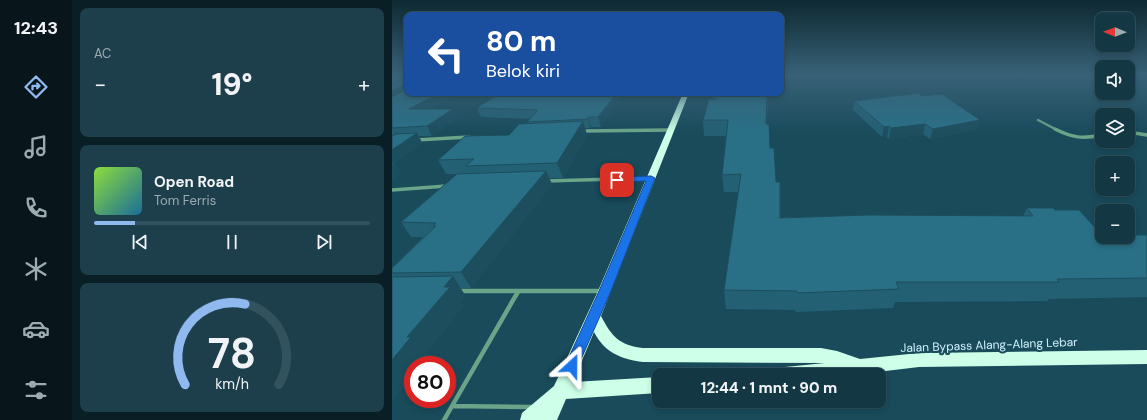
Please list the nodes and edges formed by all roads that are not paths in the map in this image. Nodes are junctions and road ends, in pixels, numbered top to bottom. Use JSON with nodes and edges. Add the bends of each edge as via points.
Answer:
{"nodes":[{"id":1,"x":685,"y":96,"type":"edge"},
{"id":2,"x":1038,"y":120,"type":"dead end"},
{"id":3,"x":671,"y":130,"type":"junction"},
{"id":4,"x":574,"y":132,"type":"edge"},
{"id":5,"x":1135,"y":133,"type":"edge"},
{"id":6,"x":1147,"y":135,"type":"edge"},
{"id":7,"x":1095,"y":136,"type":"edge"},
{"id":8,"x":477,"y":137,"type":"edge"},
{"id":9,"x":408,"y":140,"type":"edge"},
{"id":10,"x":651,"y":178,"type":"junction"},
{"id":11,"x":539,"y":182,"type":"edge"},
{"id":12,"x":454,"y":185,"type":"edge"},
{"id":13,"x":392,"y":190,"type":"edge"},
{"id":14,"x":456,"y":291,"type":"dead end"},
{"id":15,"x":519,"y":291,"type":"junction"},
{"id":16,"x":605,"y":291,"type":"junction"},
{"id":17,"x":594,"y":316,"type":"junction"},
{"id":18,"x":1147,"y":357,"type":"edge"},
{"id":19,"x":862,"y":367,"type":"junction"},
{"id":20,"x":852,"y":368,"type":"edge"},
{"id":21,"x":652,"y":385,"type":"edge"},
{"id":22,"x":561,"y":391,"type":"junction"},
{"id":23,"x":456,"y":399,"type":"edge"},
{"id":24,"x":456,"y":406,"type":"edge"},
{"id":25,"x":451,"y":408,"type":"edge"},
{"id":26,"x":539,"y":416,"type":"edge"},
{"id":27,"x":444,"y":420,"type":"edge"}],
"edges":[{"from":1,"to":3,"type":"highway"},
{"from":2,"to":7,"type":"street","via":[[1070,136]]},
{"from":3,"to":4,"type":"street"},
{"from":3,"to":10,"type":"highway"},
{"from":5,"to":6,"type":"street"},
{"from":8,"to":9,"type":"street"},
{"from":10,"to":11,"type":"street"},
{"from":10,"to":16,"type":"highway"},
{"from":12,"to":13,"type":"street"},
{"from":14,"to":15,"type":"street"},
{"from":15,"to":16,"type":"street"},
{"from":15,"to":23,"type":"lane"},
{"from":16,"to":17,"type":"highway"},
{"from":17,"to":19,"type":"highway","via":[[604,338],[614,347],[628,353],[821,355]]},
{"from":17,"to":22,"type":"highway"},
{"from":18,"to":19,"type":"highway","name":"Jalan Bypass Alang-Alang Lebar","via":[[920,360]]},
{"from":19,"to":20,"type":"highway","name":"Jalan Bypass Alang-Alang Lebar"},
{"from":21,"to":22,"type":"highway"},
{"from":22,"to":26,"type":"highway"},
{"from":24,"to":26,"type":"lane"},
{"from":25,"to":27,"type":"lane"}]}
